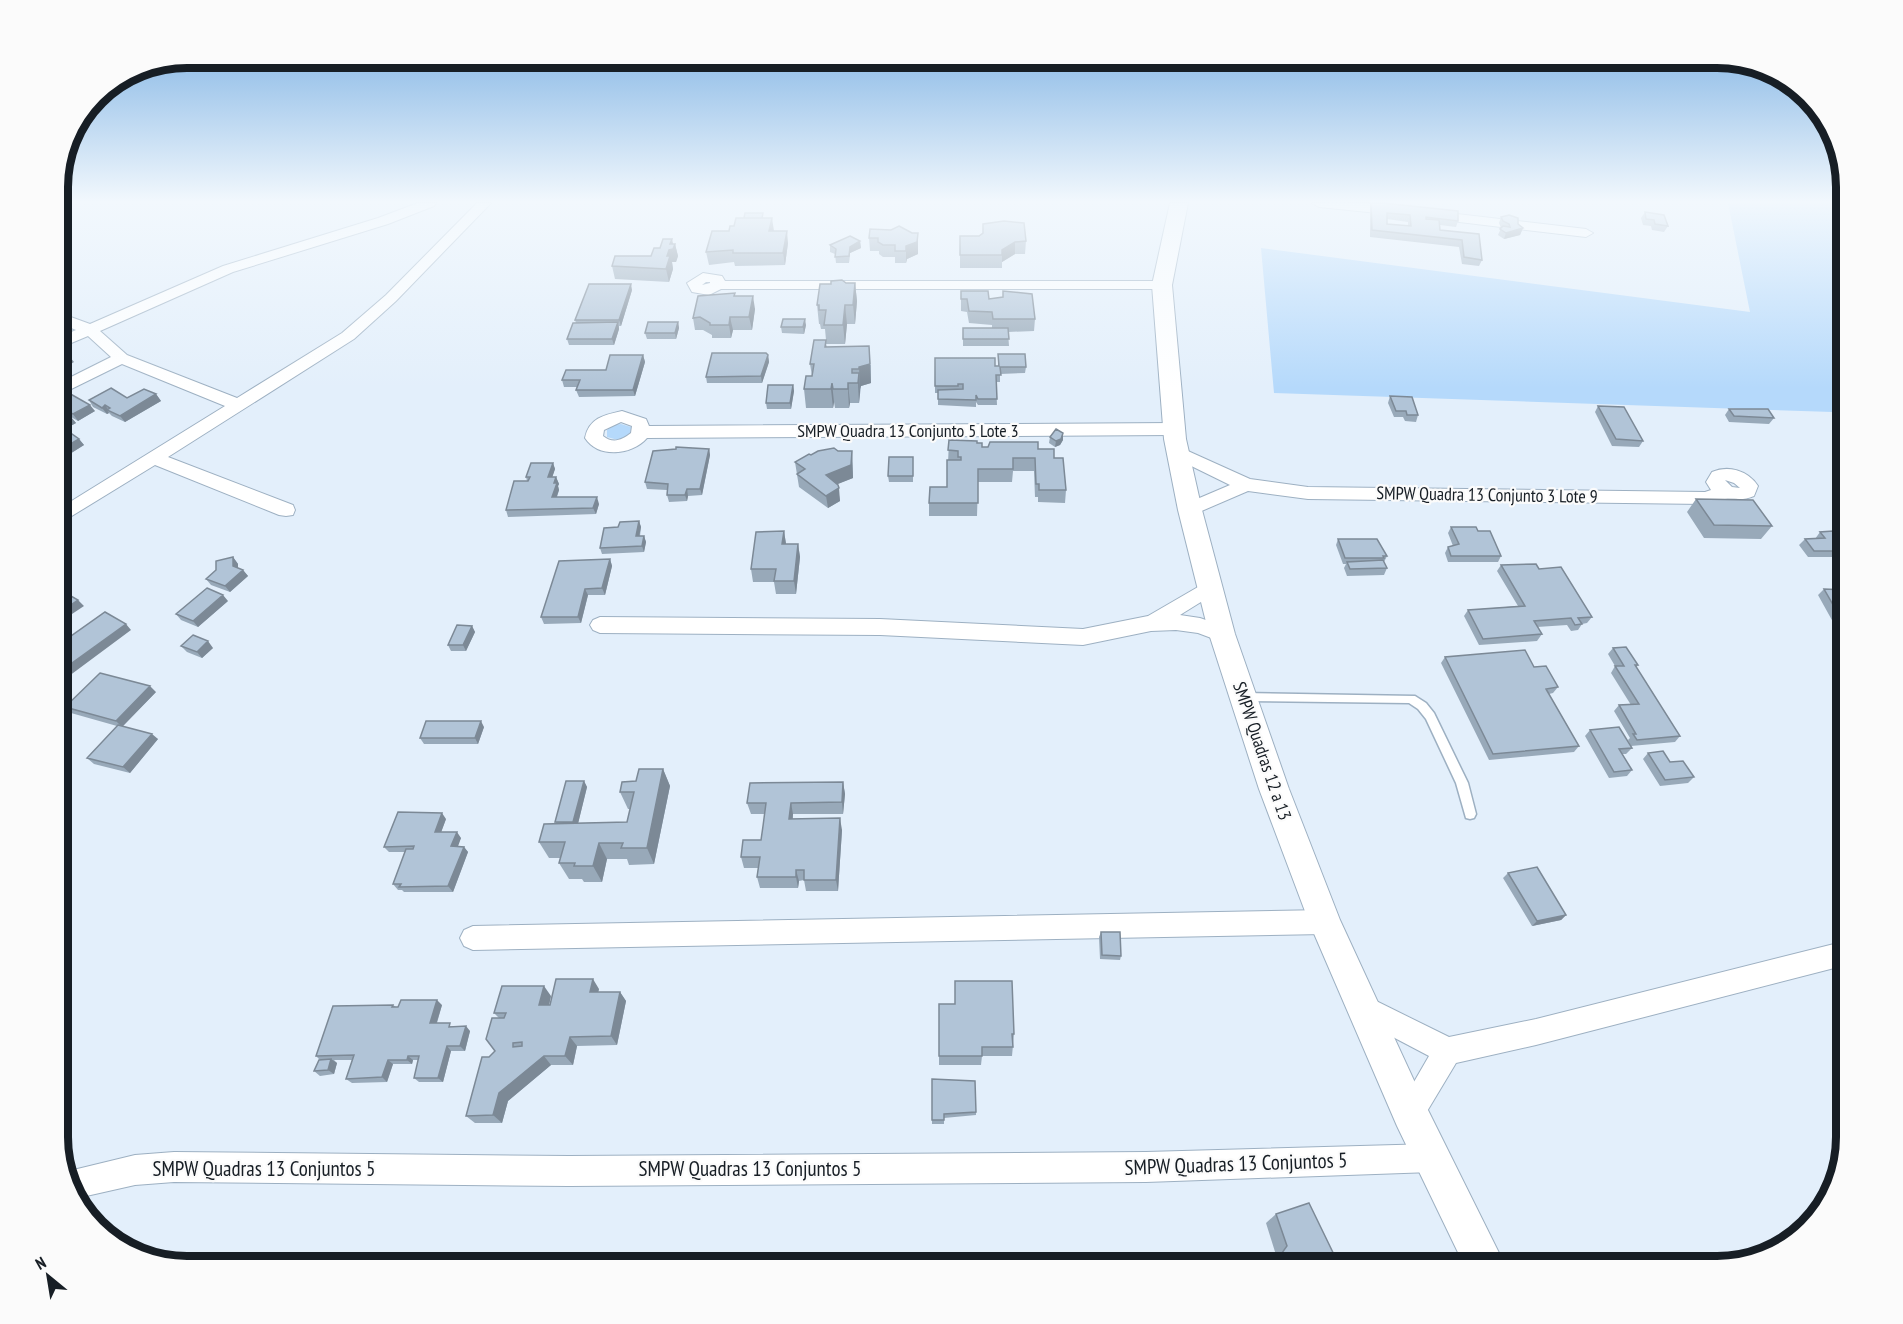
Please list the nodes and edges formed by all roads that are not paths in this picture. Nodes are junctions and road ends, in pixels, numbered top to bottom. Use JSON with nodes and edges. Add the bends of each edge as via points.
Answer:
{"nodes":[{"id":1,"x":242,"y":265,"type":"edge"},
{"id":2,"x":423,"y":265,"type":"edge"},
{"id":3,"x":1166,"y":265,"type":"edge"},
{"id":4,"x":718,"y":285,"type":"dead end"},
{"id":5,"x":1162,"y":285,"type":"junction"},
{"id":6,"x":68,"y":321,"type":"edge"},
{"id":7,"x":89,"y":329,"type":"junction"},
{"id":8,"x":68,"y":339,"type":"edge"},
{"id":9,"x":121,"y":358,"type":"junction"},
{"id":10,"x":68,"y":385,"type":"edge"},
{"id":11,"x":239,"y":405,"type":"junction"},
{"id":12,"x":642,"y":432,"type":"dead end"},
{"id":13,"x":1177,"y":441,"type":"junction"},
{"id":14,"x":153,"y":459,"type":"junction"},
{"id":15,"x":1246,"y":485,"type":"junction"},
{"id":16,"x":1727,"y":492,"type":"dead end"},
{"id":17,"x":286,"y":510,"type":"dead end"},
{"id":18,"x":1190,"y":510,"type":"junction"},
{"id":19,"x":68,"y":512,"type":"edge"},
{"id":20,"x":1210,"y":587,"type":"junction"},
{"id":21,"x":1152,"y":623,"type":"junction"},
{"id":22,"x":600,"y":625,"type":"dead end"},
{"id":23,"x":1222,"y":634,"type":"junction"},
{"id":24,"x":1243,"y":696,"type":"junction"},
{"id":25,"x":1470,"y":814,"type":"dead end"},
{"id":26,"x":1325,"y":922,"type":"junction"},
{"id":27,"x":473,"y":938,"type":"dead end"},
{"id":28,"x":1836,"y":956,"type":"edge"},
{"id":29,"x":1362,"y":1007,"type":"junction"},
{"id":30,"x":1448,"y":1051,"type":"junction"},
{"id":31,"x":1410,"y":1113,"type":"junction"},
{"id":32,"x":1432,"y":1158,"type":"junction"},
{"id":33,"x":77,"y":1183,"type":"edge"},
{"id":34,"x":1481,"y":1256,"type":"edge"}],
"edges":[{"from":1,"to":7,"type":"street"},
{"from":2,"to":11,"type":"street","via":[[348,336]]},
{"from":3,"to":5,"type":"street","name":"SMPW Quadras 12 a 13"},
{"from":4,"to":5,"type":"street"},
{"from":5,"to":13,"type":"street","name":"SMPW Quadras 12 a 13"},
{"from":6,"to":7,"type":"street"},
{"from":7,"to":8,"type":"street"},
{"from":7,"to":9,"type":"street"},
{"from":9,"to":10,"type":"street"},
{"from":9,"to":11,"type":"street"},
{"from":11,"to":14,"type":"street"},
{"from":12,"to":13,"type":"street","name":"SMPW Quadra 13 Conjunto 5 Lote 3"},
{"from":13,"to":15,"type":"street","name":"SMPW Quadra 13 Conjunto 3 Lote 9"},
{"from":13,"to":18,"type":"street","name":"SMPW Quadras 12 a 13"},
{"from":14,"to":17,"type":"street"},
{"from":14,"to":19,"type":"street"},
{"from":15,"to":16,"type":"street","name":"SMPW Quadra 13 Conjunto 3 Lote 9","via":[[1308,493],[1705,498]]},
{"from":15,"to":18,"type":"street"},
{"from":18,"to":20,"type":"street","name":"SMPW Quadras 12 a 13"},
{"from":20,"to":21,"type":"street"},
{"from":20,"to":23,"type":"street","name":"SMPW Quadras 12 a 13"},
{"from":21,"to":22,"type":"street","via":[[1083,637],[880,627]]},
{"from":21,"to":23,"type":"street","via":[[1176,622]]},
{"from":23,"to":24,"type":"street","name":"SMPW Quadras 12 a 13"},
{"from":24,"to":25,"type":"lane","via":[[1411,699],[1430,716],[1462,783]]},
{"from":24,"to":26,"type":"street","name":"SMPW Quadras 12 a 13"},
{"from":26,"to":27,"type":"street"},
{"from":26,"to":29,"type":"street","name":"SMPW Quadras 12 a 13"},
{"from":28,"to":30,"type":"street"},
{"from":29,"to":30,"type":"street"},
{"from":29,"to":31,"type":"street","name":"SMPW Quadras 12 a 13"},
{"from":30,"to":31,"type":"street"},
{"from":31,"to":32,"type":"street","name":"SMPW Quadras 12 a 13"},
{"from":32,"to":33,"type":"street","name":"SMPW Quadras 13 Conjuntos 5","via":[[1099,1167],[568,1171],[174,1167],[135,1170]]},
{"from":32,"to":34,"type":"street","name":"SMPW Quadras 12 a 13"}]}
